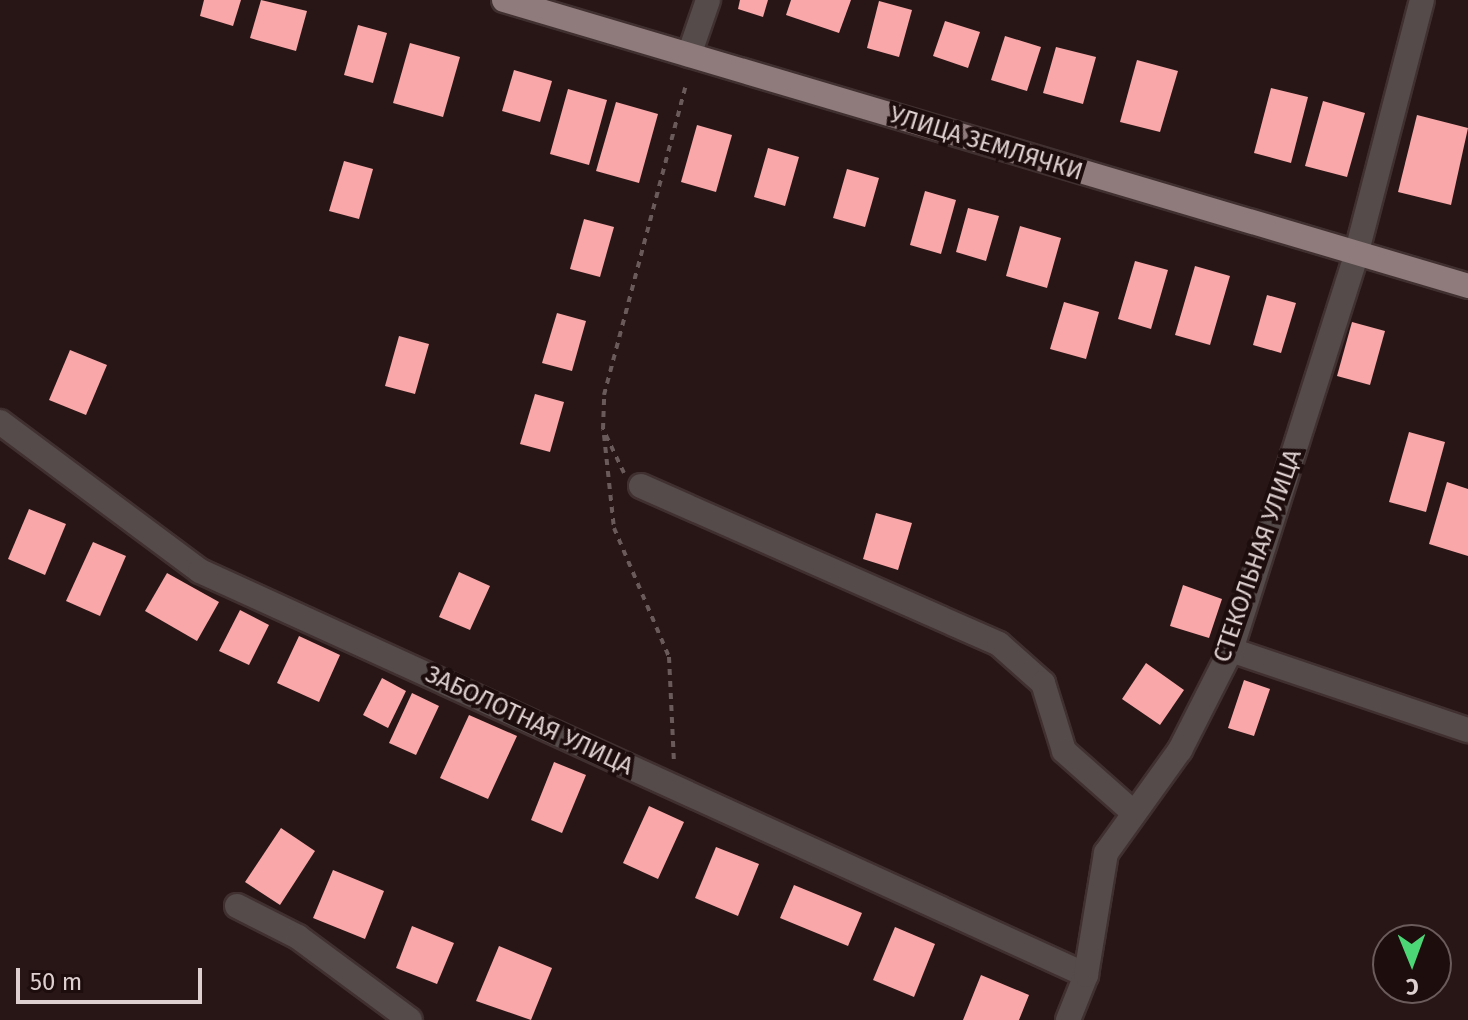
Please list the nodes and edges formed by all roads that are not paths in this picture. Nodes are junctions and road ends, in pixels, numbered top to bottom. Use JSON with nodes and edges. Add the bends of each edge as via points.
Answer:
{"nodes":[{"id":1,"x":504,"y":0,"type":"edge"},
{"id":2,"x":708,"y":0,"type":"edge"},
{"id":3,"x":1422,"y":0,"type":"edge"},
{"id":4,"x":689,"y":55,"type":"junction"},
{"id":5,"x":1356,"y":255,"type":"junction"},
{"id":6,"x":1468,"y":286,"type":"edge"},
{"id":7,"x":0,"y":422,"type":"edge"},
{"id":8,"x":641,"y":486,"type":"road end"},
{"id":9,"x":1231,"y":650,"type":"junction"},
{"id":10,"x":1468,"y":730,"type":"edge"},
{"id":11,"x":1133,"y":812,"type":"junction"},
{"id":12,"x":237,"y":906,"type":"dead end"},
{"id":13,"x":1086,"y":975,"type":"junction"},
{"id":14,"x":410,"y":1020,"type":"edge"},
{"id":15,"x":1068,"y":1020,"type":"edge"}],
"edges":[{"from":1,"to":4,"type":"main road","name":"УЛИЦА ЗЕМЛЯЧКИ"},
{"from":2,"to":4,"type":"street"},
{"from":3,"to":5,"type":"street","name":"СТЕКОЛЬНАЯ УЛИЦА"},
{"from":4,"to":5,"type":"main road","name":"УЛИЦА ЗЕМЛЯЧКИ"},
{"from":5,"to":6,"type":"main road","name":"УЛИЦА ЗЕМЛЯЧКИ"},
{"from":5,"to":9,"type":"street","name":"СТЕКОЛЬНАЯ УЛИЦА"},
{"from":7,"to":13,"type":"street","name":"ЗАБОЛОТНАЯ УЛИЦА","via":[[200,571]]},
{"from":8,"to":11,"type":"street","via":[[999,644],[1043,683],[1064,751]]},
{"from":9,"to":10,"type":"street"},
{"from":9,"to":11,"type":"street","name":"СТЕКОЛЬНАЯ УЛИЦА","via":[[1180,750]]},
{"from":11,"to":13,"type":"street","name":"СТЕКОЛЬНАЯ УЛИЦА","via":[[1106,853]]},
{"from":12,"to":14,"type":"street","via":[[298,937]]},
{"from":13,"to":15,"type":"street","name":"СТЕКОЛЬНАЯ УЛИЦА"}]}
